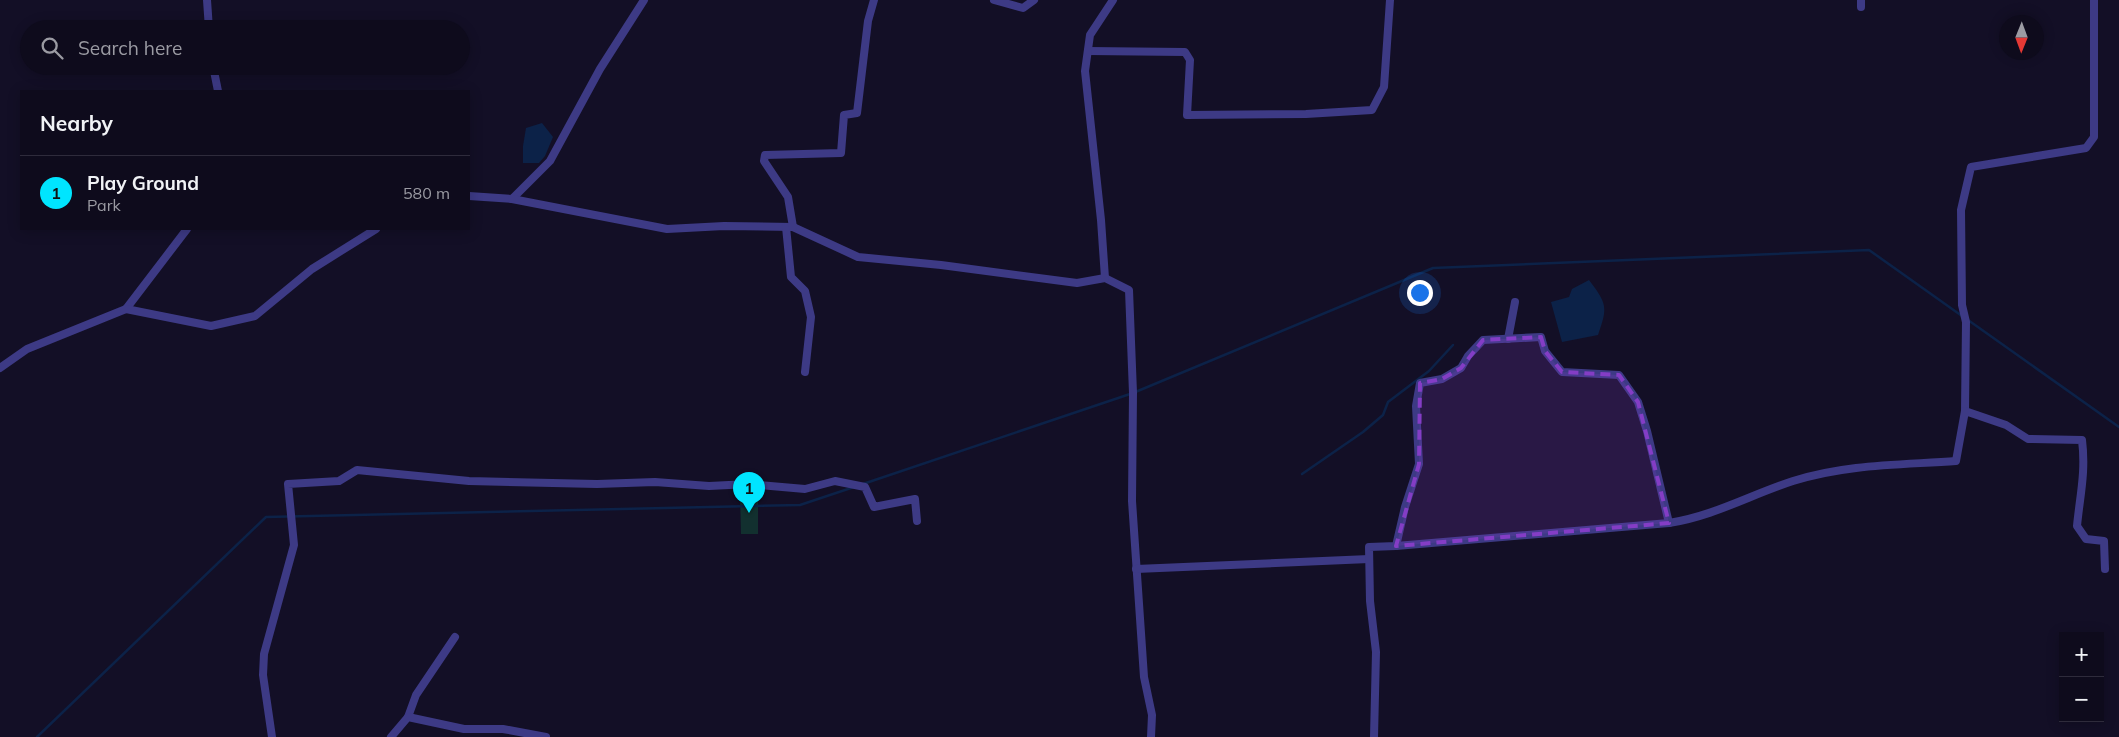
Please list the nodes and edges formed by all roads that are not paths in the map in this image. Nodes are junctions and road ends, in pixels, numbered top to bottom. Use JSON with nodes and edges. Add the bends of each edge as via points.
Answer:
{"nodes":[{"id":1,"x":207,"y":0,"type":"edge"},
{"id":2,"x":644,"y":0,"type":"edge"},
{"id":3,"x":874,"y":0,"type":"edge"},
{"id":4,"x":994,"y":0,"type":"edge"},
{"id":5,"x":1034,"y":0,"type":"edge"},
{"id":6,"x":1114,"y":0,"type":"edge"},
{"id":7,"x":1390,"y":0,"type":"edge"},
{"id":8,"x":2094,"y":0,"type":"edge"},
{"id":9,"x":208,"y":20,"type":"edge"},
{"id":10,"x":1088,"y":50,"type":"junction"},
{"id":11,"x":215,"y":75,"type":"edge"},
{"id":12,"x":218,"y":90,"type":"edge"},
{"id":13,"x":470,"y":196,"type":"edge"},
{"id":14,"x":512,"y":199,"type":"junction"},
{"id":15,"x":790,"y":227,"type":"junction"},
{"id":16,"x":186,"y":230,"type":"edge"},
{"id":17,"x":374,"y":230,"type":"edge"},
{"id":18,"x":1105,"y":278,"type":"junction"},
{"id":19,"x":1515,"y":302,"type":"dead end"},
{"id":20,"x":126,"y":309,"type":"junction"},
{"id":21,"x":1508,"y":339,"type":"junction"},
{"id":22,"x":0,"y":368,"type":"edge"},
{"id":23,"x":805,"y":372,"type":"dead end"},
{"id":24,"x":1965,"y":411,"type":"junction"},
{"id":25,"x":917,"y":521,"type":"dead end"},
{"id":26,"x":1669,"y":523,"type":"junction"},
{"id":27,"x":1396,"y":546,"type":"junction"},
{"id":28,"x":1369,"y":559,"type":"junction"},
{"id":29,"x":1136,"y":569,"type":"junction"},
{"id":30,"x":2105,"y":569,"type":"dead end"},
{"id":31,"x":455,"y":637,"type":"dead end"},
{"id":32,"x":408,"y":716,"type":"junction"},
{"id":33,"x":272,"y":737,"type":"edge"},
{"id":34,"x":391,"y":737,"type":"edge"},
{"id":35,"x":546,"y":737,"type":"edge"},
{"id":36,"x":1151,"y":737,"type":"edge"},
{"id":37,"x":1374,"y":737,"type":"edge"}],
"edges":[{"from":1,"to":9,"type":"street"},
{"from":2,"to":14,"type":"street","via":[[600,69],[550,161]]},
{"from":3,"to":15,"type":"street","via":[[868,21],[857,113],[844,115],[841,153],[765,155],[764,161],[788,197]]},
{"from":4,"to":5,"type":"street","via":[[1023,8]]},
{"from":6,"to":10,"type":"street","via":[[1090,35]]},
{"from":7,"to":10,"type":"street","via":[[1384,87],[1372,110],[1187,115],[1190,60],[1185,52]]},
{"from":8,"to":24,"type":"street","via":[[2094,137],[2091,143],[2086,148],[1971,167],[1961,210],[1962,305],[1966,322]]},
{"from":10,"to":18,"type":"street","via":[[1085,71]]},
{"from":11,"to":12,"type":"street"},
{"from":13,"to":14,"type":"street"},
{"from":14,"to":15,"type":"street","via":[[667,229]]},
{"from":15,"to":18,"type":"street","via":[[858,257],[1077,283]]},
{"from":15,"to":23,"type":"street","via":[[791,277],[805,291],[810,317]]},
{"from":16,"to":20,"type":"street"},
{"from":17,"to":20,"type":"street","via":[[312,269],[256,316],[211,326]]},
{"from":18,"to":29,"type":"street","via":[[1129,290],[1131,302],[1132,501]]},
{"from":19,"to":21,"type":"street"},
{"from":20,"to":22,"type":"street","via":[[27,349]]},
{"from":21,"to":26,"type":"street","via":[[1541,337],[1545,351],[1562,372],[1619,375],[1638,402]]},
{"from":21,"to":27,"type":"street","via":[[1483,340],[1461,368],[1442,379],[1420,383],[1416,406],[1419,464]]},
{"from":24,"to":26,"type":"street","via":[[1956,461],[1894,464],[1826,473],[1793,481],[1698,518]]},
{"from":24,"to":30,"type":"street","via":[[2006,426],[2028,439],[2082,440],[2084,482],[2077,526],[2086,539],[2104,541]]},
{"from":25,"to":33,"type":"street","via":[[915,500],[874,507],[865,487],[835,481],[805,489],[749,484],[498,482],[357,470],[339,481],[288,484],[294,545],[264,654],[263,676]]},
{"from":26,"to":27,"type":"street"},
{"from":27,"to":28,"type":"street","via":[[1369,547]]},
{"from":28,"to":29,"type":"street"},
{"from":28,"to":37,"type":"street","via":[[1376,652]]},
{"from":29,"to":36,"type":"street","via":[[1144,677],[1152,715]]},
{"from":31,"to":32,"type":"street","via":[[416,695]]},
{"from":32,"to":34,"type":"street"},
{"from":32,"to":35,"type":"street","via":[[464,729],[503,729]]}]}
